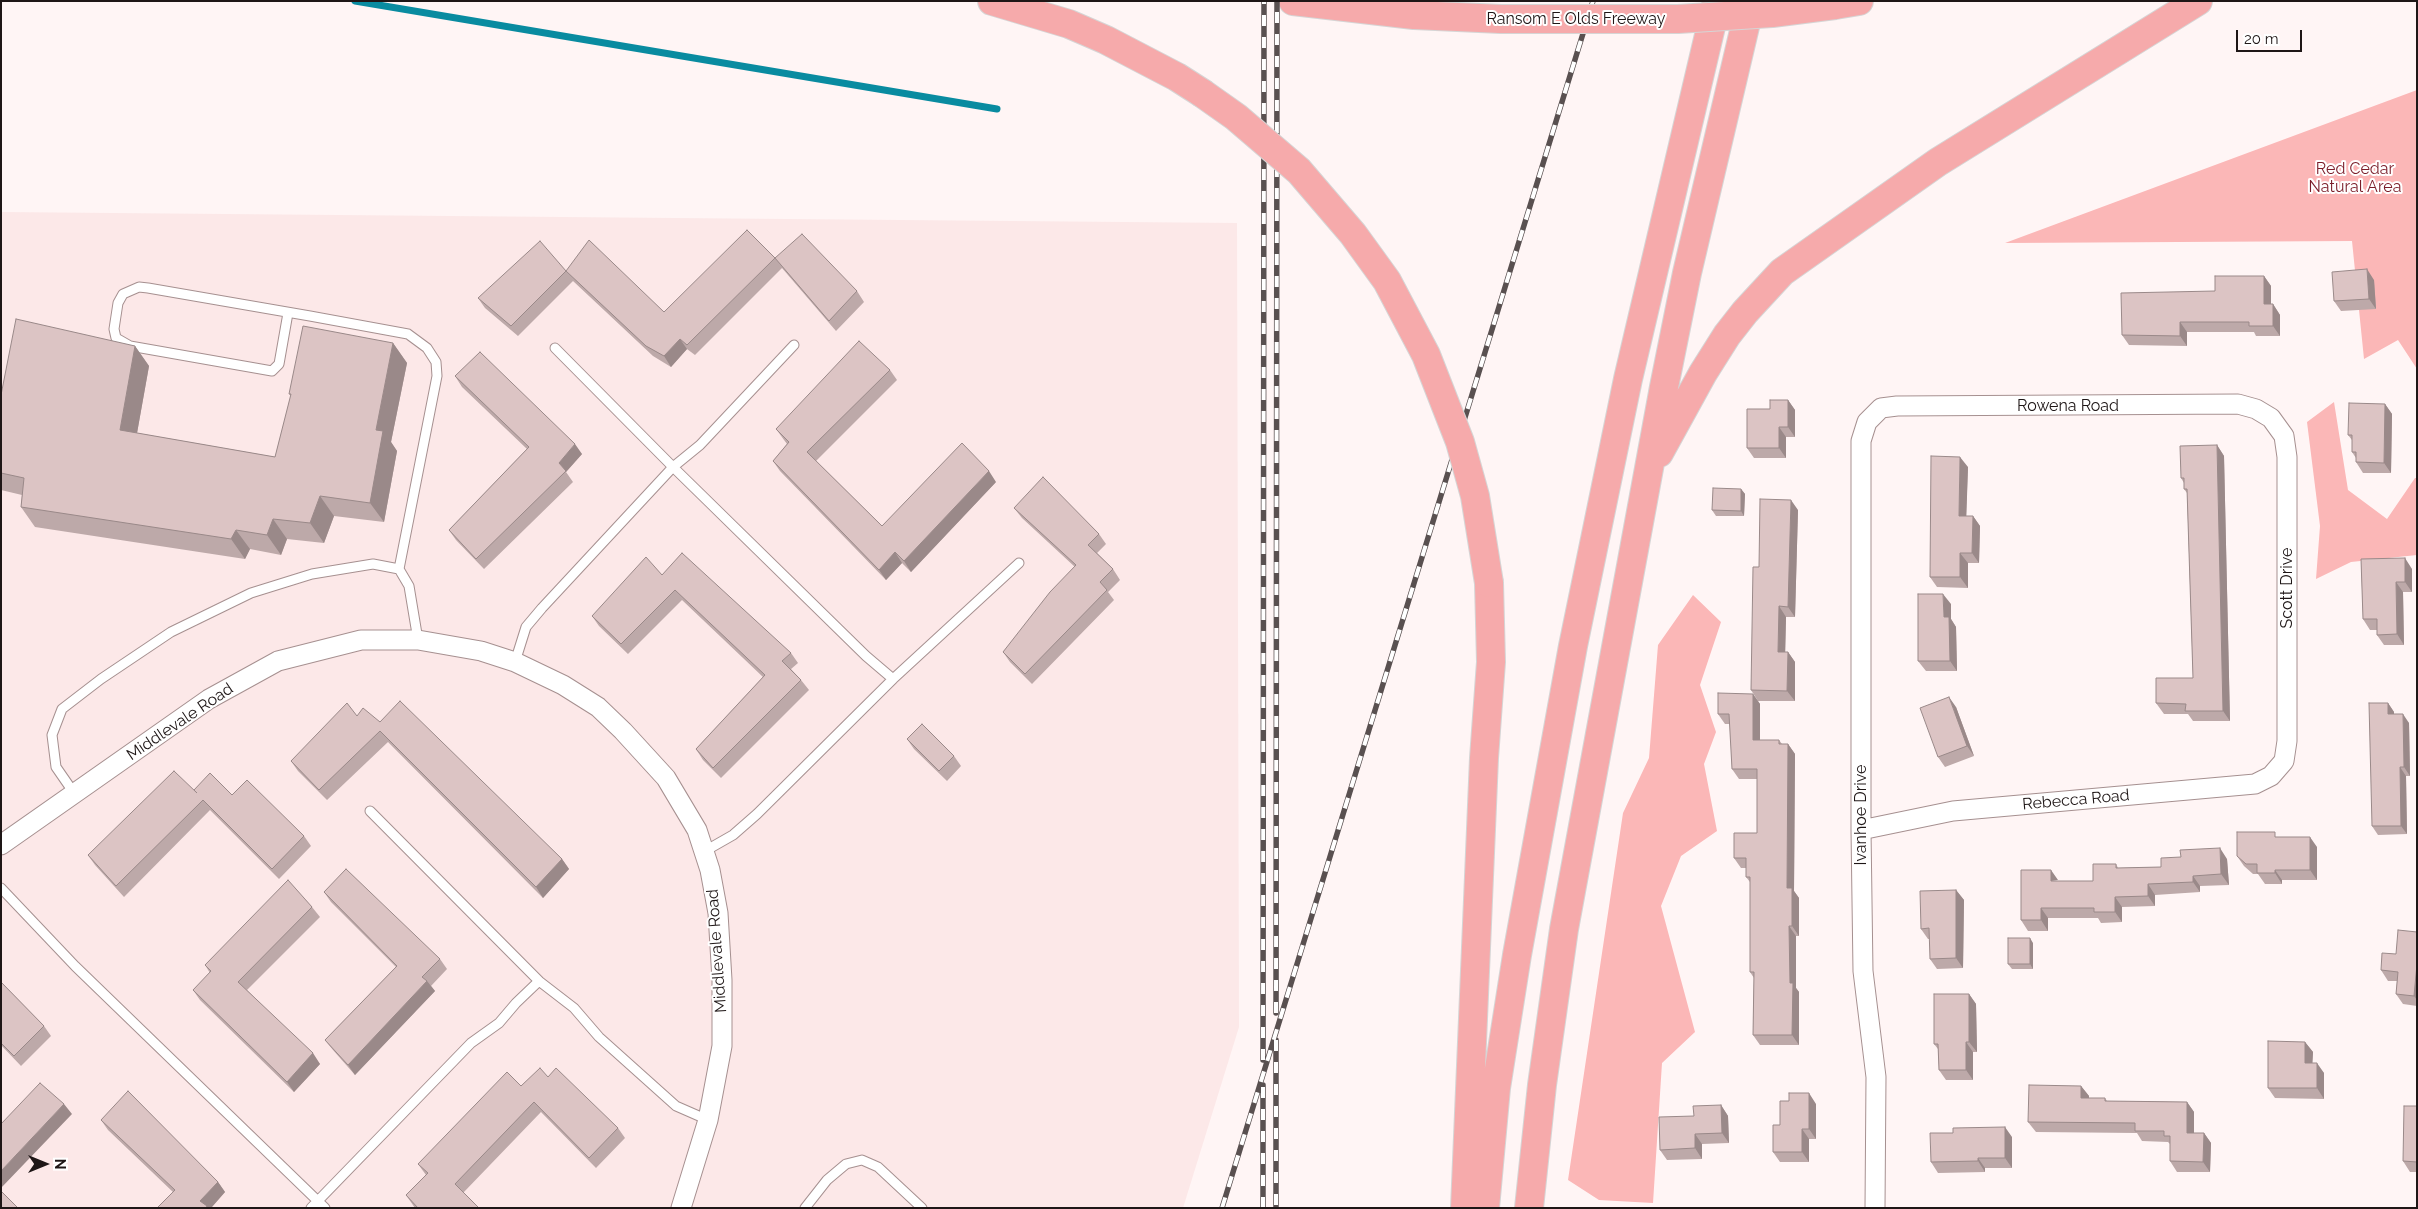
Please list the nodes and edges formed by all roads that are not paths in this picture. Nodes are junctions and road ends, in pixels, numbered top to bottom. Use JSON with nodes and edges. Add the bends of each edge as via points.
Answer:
{"nodes":[{"id":1,"x":992,"y":1,"type":"edge"},
{"id":2,"x":1717,"y":1,"type":"edge"},
{"id":3,"x":1751,"y":1,"type":"edge"},
{"id":4,"x":1767,"y":1,"type":"edge"},
{"id":5,"x":2198,"y":1,"type":"edge"},
{"id":6,"x":1300,"y":2,"type":"edge"},
{"id":7,"x":1847,"y":3,"type":"edge"},
{"id":8,"x":1732,"y":75,"type":"junction"},
{"id":9,"x":288,"y":313,"type":"junction"},
{"id":10,"x":794,"y":345,"type":"dead end"},
{"id":11,"x":555,"y":348,"type":"dead end"},
{"id":12,"x":1628,"y":379,"type":"junction"},
{"id":13,"x":1664,"y":387,"type":"junction"},
{"id":14,"x":2271,"y":418,"type":"joint"},
{"id":15,"x":1867,"y":422,"type":"joint"},
{"id":16,"x":673,"y":467,"type":"junction"},
{"id":17,"x":1650,"y":467,"type":"junction"},
{"id":18,"x":1019,"y":563,"type":"dead end"},
{"id":19,"x":399,"y":569,"type":"junction"},
{"id":20,"x":418,"y":640,"type":"junction"},
{"id":21,"x":515,"y":662,"type":"junction"},
{"id":22,"x":893,"y":680,"type":"junction"},
{"id":23,"x":2284,"y":761,"type":"joint"},
{"id":24,"x":74,"y":793,"type":"junction"},
{"id":25,"x":370,"y":811,"type":"dead end"},
{"id":26,"x":1861,"y":830,"type":"junction"},
{"id":27,"x":1,"y":845,"type":"edge"},
{"id":28,"x":705,"y":851,"type":"junction"},
{"id":29,"x":1,"y":888,"type":"edge"},
{"id":30,"x":539,"y":981,"type":"junction"},
{"id":31,"x":708,"y":1120,"type":"junction"},
{"id":32,"x":315,"y":1204,"type":"edge"},
{"id":33,"x":325,"y":1208,"type":"edge"},
{"id":34,"x":681,"y":1208,"type":"edge"},
{"id":35,"x":805,"y":1208,"type":"edge"},
{"id":36,"x":922,"y":1208,"type":"edge"},
{"id":37,"x":1465,"y":1208,"type":"edge"},
{"id":38,"x":1485,"y":1208,"type":"edge"},
{"id":39,"x":1529,"y":1208,"type":"edge"},
{"id":40,"x":1875,"y":1208,"type":"edge"}],
"edges":[{"from":1,"to":37,"type":"highway","bridge":true,"via":[[1069,24],[1106,40],[1170,73],[1236,117],[1299,171],[1353,234],[1387,281],[1437,378],[1475,496],[1489,583],[1490,662]]},
{"from":2,"to":12,"type":"highway"},
{"from":3,"to":8,"type":"highway"},
{"from":4,"to":8,"type":"highway"},
{"from":5,"to":17,"type":"highway","via":[[1938,162],[1782,272],[1727,335]]},
{"from":6,"to":7,"type":"highway","name":"Ransom E Olds Freeway","bridge":true,"via":[[1414,15],[1501,19],[1678,19],[1772,13]]},
{"from":8,"to":13,"type":"highway"},
{"from":9,"to":9,"type":"lane","via":[[140,287],[123,294],[118,303],[114,329],[116,338],[130,346],[272,371],[280,364]]},
{"from":9,"to":19,"type":"lane","via":[[408,334],[427,348],[436,362],[437,376]]},
{"from":10,"to":16,"type":"lane","via":[[700,445]]},
{"from":11,"to":16,"type":"lane"},
{"from":12,"to":13,"type":"highway"},
{"from":12,"to":38,"type":"highway","via":[[1573,646],[1517,955],[1496,1088]]},
{"from":13,"to":17,"type":"highway"},
{"from":14,"to":15,"type":"street","name":"Rowena Road","via":[[2238,404],[1897,406],[1882,408]]},
{"from":14,"to":23,"type":"street","name":"Scott Drive","via":[[2284,436],[2287,458],[2287,741]]},
{"from":15,"to":26,"type":"street","name":"Ivanhoe Drive","via":[[1861,441]]},
{"from":16,"to":21,"type":"lane","via":[[526,627]]},
{"from":16,"to":22,"type":"lane"},
{"from":17,"to":39,"type":"highway","via":[[1564,929]]},
{"from":18,"to":22,"type":"lane"},
{"from":19,"to":20,"type":"lane","via":[[409,586]]},
{"from":19,"to":24,"type":"lane","via":[[373,564],[312,574],[250,593],[171,632],[100,679],[62,709],[52,735],[56,767]]},
{"from":20,"to":21,"type":"street","name":"Middlevale Road","via":[[481,651]]},
{"from":20,"to":24,"type":"street","name":"Middlevale Road","via":[[361,640],[278,661],[208,699]]},
{"from":21,"to":28,"type":"street","name":"Middlevale Road","via":[[564,685],[598,707],[623,731],[666,778],[697,830]]},
{"from":22,"to":28,"type":"lane","via":[[757,814],[733,835]]},
{"from":23,"to":26,"type":"street","name":"Rebecca Road","via":[[2271,776],[2255,784],[1954,812]]},
{"from":24,"to":27,"type":"street","name":"Middlevale Road"},
{"from":25,"to":30,"type":"lane"},
{"from":26,"to":40,"type":"street","name":"Ivanhoe Drive","via":[[1862,971],[1876,1077]]},
{"from":28,"to":31,"type":"street","name":"Middlevale Road","via":[[718,913],[722,990],[722,1046]]},
{"from":29,"to":32,"type":"lane"},
{"from":30,"to":31,"type":"lane","via":[[574,1008],[599,1037],[676,1106]]},
{"from":30,"to":32,"type":"lane","via":[[499,1023],[471,1043]]},
{"from":31,"to":34,"type":"street","name":"Middlevale Road"},
{"from":32,"to":33,"type":"lane"},
{"from":35,"to":36,"type":"lane","via":[[846,1164],[862,1160],[878,1167]]}]}
